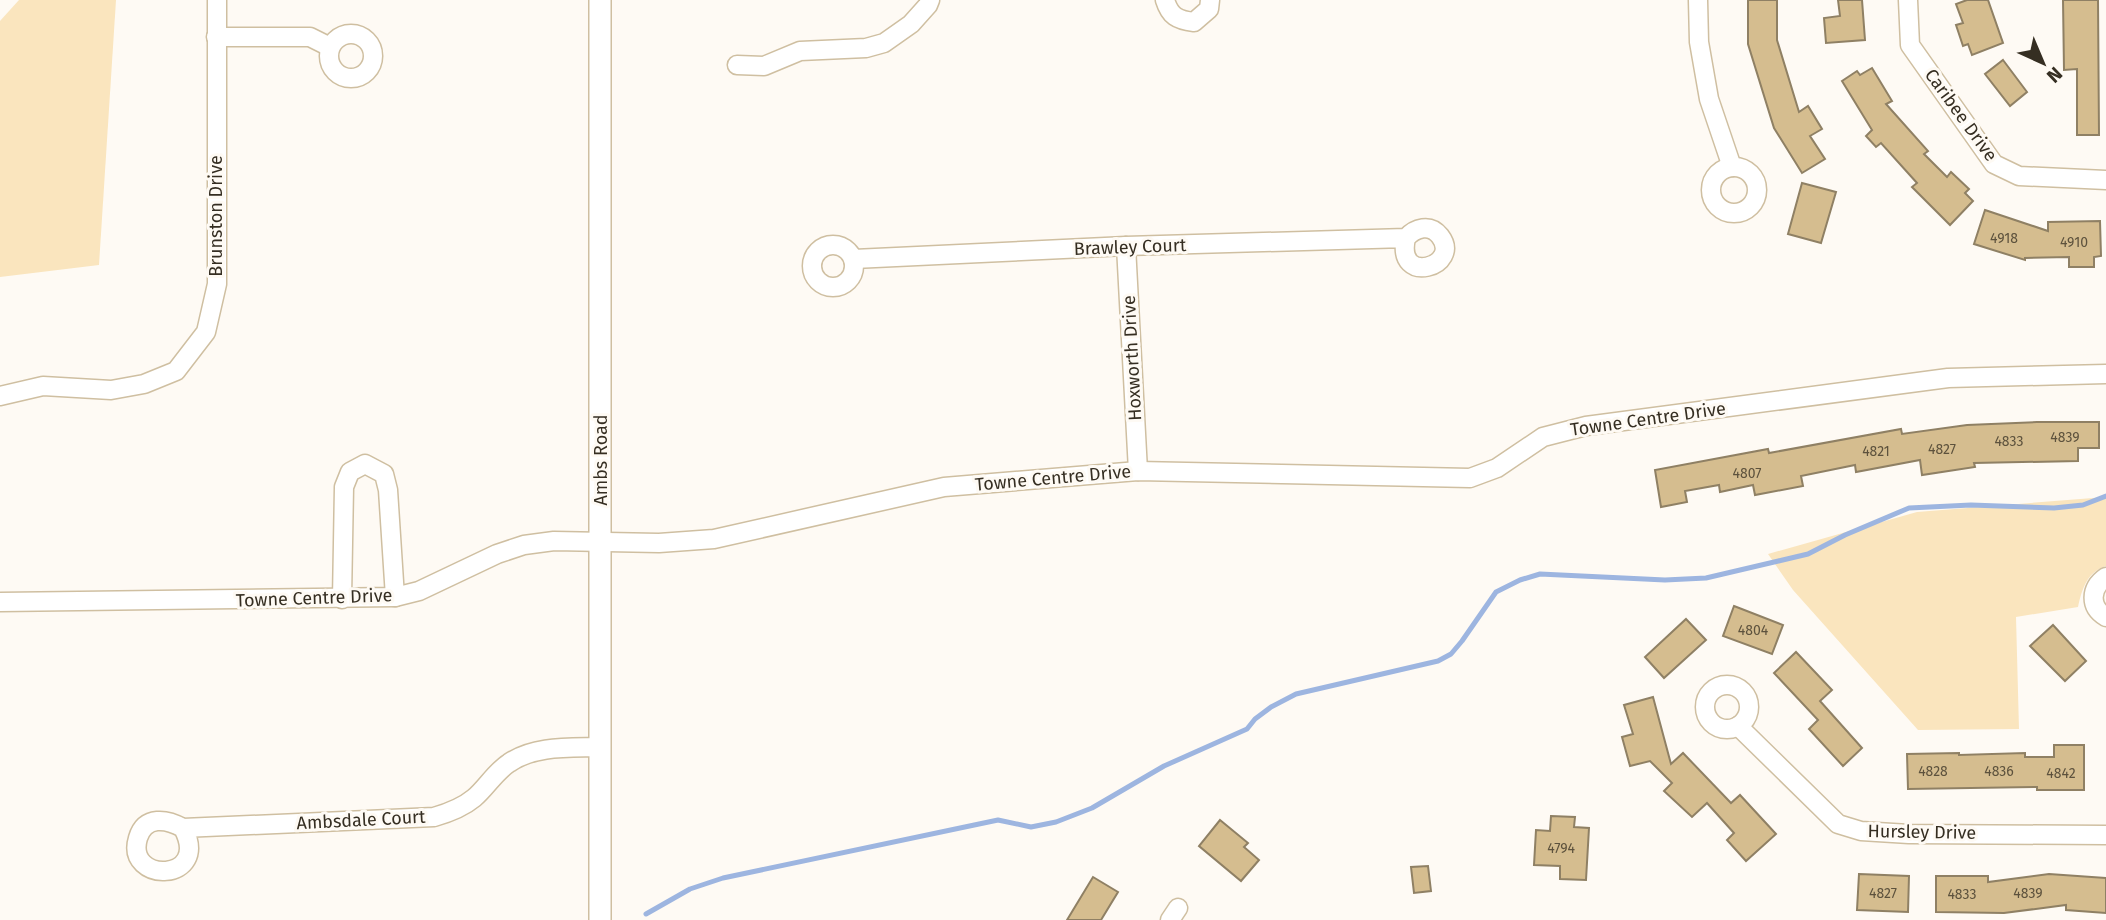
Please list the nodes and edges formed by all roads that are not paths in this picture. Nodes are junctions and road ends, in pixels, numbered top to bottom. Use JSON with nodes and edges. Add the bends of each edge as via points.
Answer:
{"nodes":[{"id":1,"x":217,"y":0,"type":"edge"},
{"id":2,"x":600,"y":0,"type":"edge"},
{"id":3,"x":930,"y":0,"type":"edge"},
{"id":4,"x":1165,"y":0,"type":"edge"},
{"id":5,"x":1210,"y":0,"type":"edge"},
{"id":6,"x":1698,"y":0,"type":"edge"},
{"id":7,"x":1908,"y":0,"type":"edge"},
{"id":8,"x":216,"y":37,"type":"junction"},
{"id":9,"x":330,"y":47,"type":"dead end"},
{"id":10,"x":737,"y":65,"type":"dead end"},
{"id":11,"x":1732,"y":167,"type":"dead end"},
{"id":12,"x":2106,"y":180,"type":"edge"},
{"id":13,"x":1406,"y":238,"type":"dead end"},
{"id":14,"x":1126,"y":246,"type":"junction"},
{"id":15,"x":854,"y":259,"type":"dead end"},
{"id":16,"x":2106,"y":374,"type":"edge"},
{"id":17,"x":0,"y":396,"type":"edge"},
{"id":18,"x":1138,"y":471,"type":"junction"},
{"id":19,"x":600,"y":542,"type":"junction"},
{"id":20,"x":2106,"y":577,"type":"edge"},
{"id":21,"x":395,"y":597,"type":"junction"},
{"id":22,"x":342,"y":598,"type":"junction"},
{"id":23,"x":0,"y":602,"type":"edge"},
{"id":24,"x":2106,"y":617,"type":"edge"},
{"id":25,"x":1738,"y":726,"type":"dead end"},
{"id":26,"x":600,"y":747,"type":"junction"},
{"id":27,"x":183,"y":828,"type":"dead end"},
{"id":28,"x":2106,"y":835,"type":"edge"},
{"id":29,"x":600,"y":920,"type":"edge"}],
"edges":[{"from":1,"to":8,"type":"street","name":"Brunston Drive"},
{"from":2,"to":19,"type":"street","name":"Ambs Road"},
{"from":3,"to":10,"type":"street","via":[[911,24],[884,43],[800,51],[764,65]]},
{"from":4,"to":5,"type":"street","via":[[1178,20],[1194,22],[1209,9]]},
{"from":6,"to":11,"type":"street","via":[[1699,43],[1709,99]]},
{"from":7,"to":12,"type":"street","name":"Caribee Drive","via":[[1910,45],[1994,164],[2020,176]]},
{"from":8,"to":9,"type":"street","via":[[310,37]]},
{"from":8,"to":17,"type":"street","name":"Brunston Drive","via":[[217,284],[206,332],[176,371],[144,384],[111,390],[43,386]]},
{"from":13,"to":14,"type":"street","name":"Brawley Court"},
{"from":14,"to":15,"type":"street","name":"Brawley Court"},
{"from":14,"to":18,"type":"street","name":"Hoxworth Drive"},
{"from":16,"to":18,"type":"street","name":"Towne Centre Drive","via":[[1948,378],[1586,426],[1543,437],[1497,468],[1470,478]]},
{"from":18,"to":19,"type":"street","name":"Towne Centre Drive","via":[[944,486],[714,539]]},
{"from":19,"to":21,"type":"street","name":"Towne Centre Drive","via":[[524,545]]},
{"from":19,"to":26,"type":"street","name":"Ambs Road"},
{"from":20,"to":24,"type":"street","via":[[2099,582],[2093,600]]},
{"from":21,"to":22,"type":"street","name":"Towne Centre Drive"},
{"from":21,"to":22,"type":"street","via":[[388,489],[384,474],[365,464],[349,472],[344,487]]},
{"from":22,"to":23,"type":"street","name":"Towne Centre Drive"},
{"from":25,"to":28,"type":"street","name":"Hursley Drive","via":[[1838,824],[1861,831]]},
{"from":26,"to":27,"type":"street","name":"Ambsdale Court","via":[[529,753],[508,763],[473,799],[434,817]]},
{"from":26,"to":29,"type":"street","name":"Ambs Road"}]}
